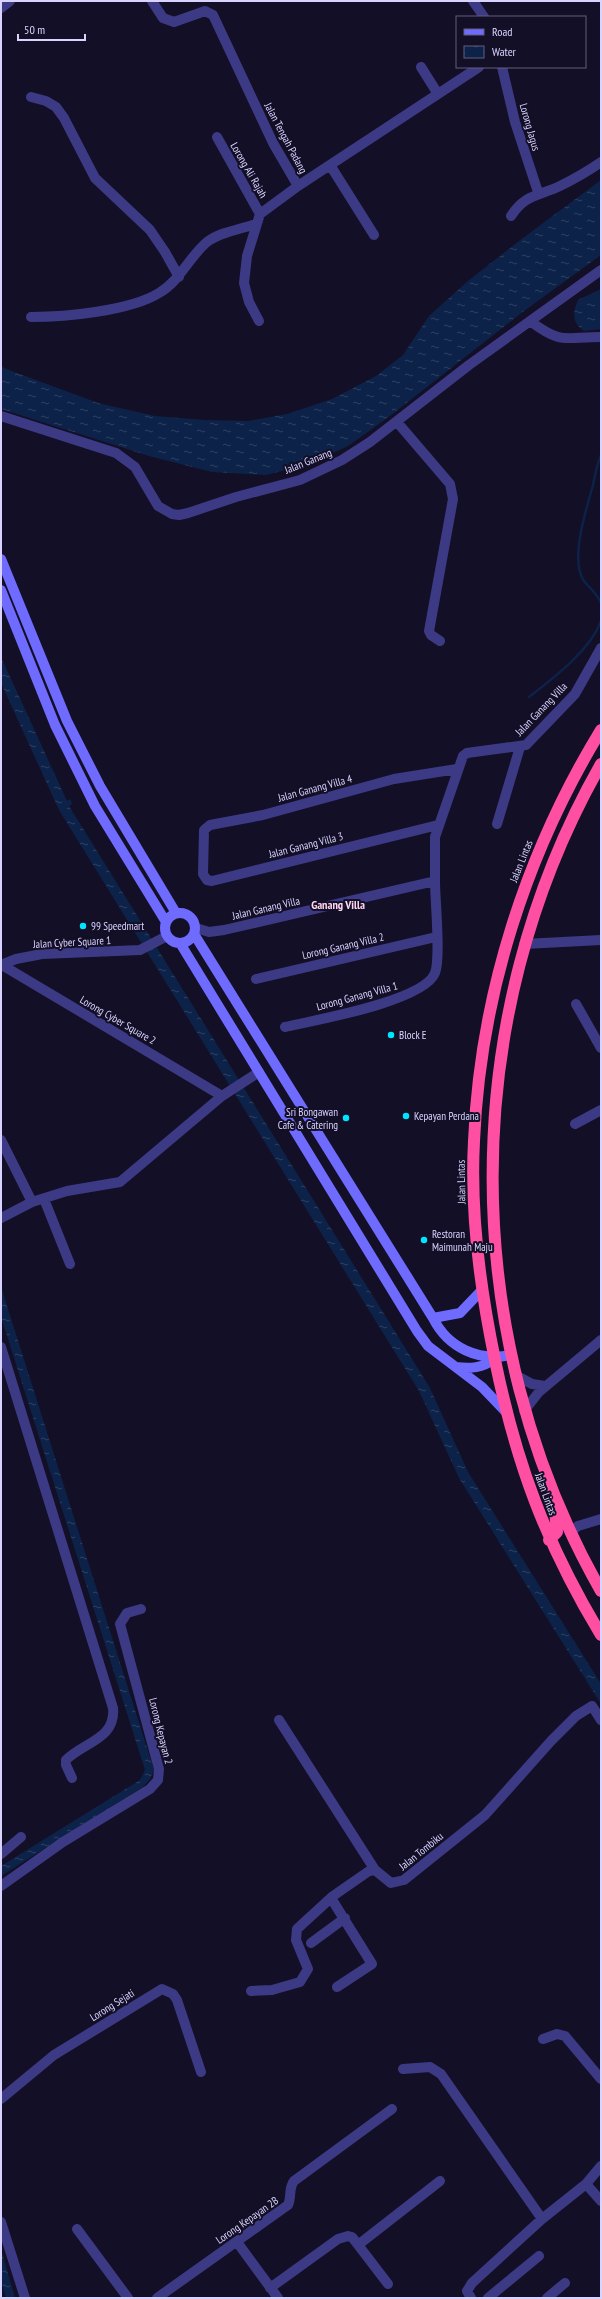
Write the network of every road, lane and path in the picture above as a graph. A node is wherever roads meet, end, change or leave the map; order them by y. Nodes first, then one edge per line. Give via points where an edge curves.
1 (10, 1) edge
2 (152, 1) edge
3 (473, 1) edge
4 (1, 8) edge
5 (483, 16) edge
6 (421, 67) dead end
7 (477, 68) edge
8 (502, 68) edge
9 (438, 94) junction
10 (30, 97) dead end
11 (216, 137) dead end
12 (601, 162) edge
13 (330, 165) junction
14 (298, 186) junction
15 (538, 192) junction
16 (260, 214) junction
17 (511, 216) dead end
18 (256, 224) junction
19 (374, 235) dead end
20 (601, 270) edge
21 (179, 277) junction
22 (31, 317) dead end
23 (259, 321) dead end
24 (530, 321) junction
25 (601, 337) edge
26 (1, 416) edge
27 (397, 422) junction
28 (1, 559) edge
29 (1, 590) edge
30 (440, 641) dead end
31 (601, 648) edge
32 (601, 730) edge
33 (520, 747) junction
34 (601, 764) edge
35 (457, 769) junction
36 (497, 824) dead end
37 (438, 825) junction
38 (203, 854) joint
39 (435, 881) junction
40 (520, 900) junction
41 (538, 902) junction
42 (176, 913) junction
43 (166, 922) junction
44 (195, 931) junction
45 (436, 937) junction
46 (163, 938) junction
47 (601, 940) edge
48 (180, 943) junction
49 (524, 944) junction
50 (1, 965) edge
51 (256, 979) dead end
52 (431, 979) joint
53 (576, 1004) dead end
54 (286, 1027) dead end
55 (601, 1048) edge
56 (259, 1072) junction
57 (226, 1093) junction
58 (601, 1110) edge
59 (575, 1124) dead end
60 (1, 1140) edge
61 (44, 1199) junction
62 (32, 1202) junction
63 (1, 1218) edge
64 (70, 1264) dead end
65 (482, 1290) junction
66 (433, 1318) junction
67 (601, 1340) edge
68 (1, 1347) edge
69 (511, 1356) junction
70 (495, 1359) junction
71 (456, 1367) junction
72 (515, 1376) junction
73 (545, 1386) junction
74 (505, 1411) junction
75 (524, 1411) junction
76 (548, 1479) junction
77 (601, 1519) edge
78 (570, 1532) junction
79 (549, 1540) junction
80 (601, 1592) edge
81 (141, 1609) dead end
82 (601, 1635) edge
83 (279, 1720) dead end
84 (601, 1720) edge
85 (72, 1778) dead end
86 (20, 1837) dead end
87 (1, 1854) edge
88 (375, 1870) junction
89 (1, 1886) edge
90 (331, 1898) junction
91 (345, 1918) junction
92 (312, 1943) dead end
93 (337, 1987) dead end
94 (251, 1991) dead end
95 (544, 2039) dead end
96 (403, 2069) dead end
97 (201, 2072) dead end
98 (601, 2079) edge
99 (1, 2099) edge
100 (392, 2109) dead end
101 (601, 2166) edge
102 (440, 2181) dead end
103 (586, 2184) junction
104 (601, 2201) edge
105 (542, 2219) junction
106 (1, 2222) edge
107 (77, 2229) dead end
108 (237, 2242) junction
109 (358, 2246) junction
110 (5, 2248) edge
111 (539, 2256) dead end
112 (565, 2283) dead end
113 (388, 2284) dead end
114 (270, 2288) junction
115 (25, 2298) edge
116 (128, 2298) edge
117 (157, 2298) edge
118 (278, 2298) edge
119 (471, 2298) edge
120 (488, 2298) edge
121 (547, 2298) edge

1 - 4 street
2 - 14 street, Jalan Tengah Padang via 163,18 174,22 205,11 213,15 273,143
3 - 5 street
6 - 9 street
7 - 9 street, Jalan Tengah Padang
8 - 15 street, Lorong Jagus via 515,122
9 - 13 street, Jalan Tengah Padang
10 - 21 street via 46,101 56,107 95,178 150,230
11 - 16 street, Lorong Ali Rajah
12 - 15 street via 561,185 545,192
13 - 14 street, Jalan Tengah Padang
13 - 19 street
14 - 16 street
15 - 17 street via 522,202
16 - 18 street
18 - 21 street via 209,241
18 - 23 street via 247,256 244,282 249,302
20 - 24 street, Jalan Ganang
21 - 22 street via 160,293 146,300 86,312
24 - 25 street via 550,335 563,339
24 - 27 street, Jalan Ganang
26 - 27 street, Jalan Ganang via 116,453 135,467 158,506 179,515 236,496 300,480 322,471 365,446
27 - 30 street via 450,484 453,499 429,631 430,636
28 - 42 street via 67,721 103,792
29 - 43 street via 62,739 96,806
31 - 33 street, Jalan Ganang Villa via 572,697 531,740
32 - 40 highway, Jalan Lintas via 574,776 545,836
33 - 35 street, Jalan Ganang Villa via 467,753
33 - 36 street
34 - 41 highway, Jalan Lintas via 561,843
35 - 37 street, Jalan Ganang Villa
35 - 38 street, Jalan Ganang Villa 4 via 394,779 263,815 210,825 204,830
37 - 38 street, Jalan Ganang Villa 3 via 212,881 207,880 203,874
37 - 39 street, Jalan Ganang Villa via 434,847
39 - 44 street, Jalan Ganang Villa via 224,930
39 - 45 street, Jalan Ganang Villa
40 - 41 highway via 530,897
40 - 65 highway, Jalan Lintas via 490,1013 476,1118 474,1206
41 - 49 highway, Jalan Lintas
42 - 43 street
42 - 44 street via 190,915
43 - 46 street
44 - 48 street via 189,940
44 - 66 street
45 - 51 street, Lorong Ganang Villa 2
45 - 52 street, Jalan Ganang Villa via 436,966
46 - 48 street
46 - 50 street, Jalan Cyber Square 1 via 140,950 42,954
47 - 49 street
48 - 56 street
49 - 69 highway, Jalan Lintas via 501,1063 494,1121 492,1174 499,1286
50 - 57 street, Lorong Cyber Square 2
52 - 54 street, Lorong Ganang Villa 1 via 393,1000
53 - 55 street
56 - 57 street
56 - 71 street via 417,1331 428,1346
57 - 61 street via 120,1182 87,1186
58 - 59 street
60 - 62 street
61 - 62 street
61 - 64 street
62 - 63 street
65 - 66 street via 460,1313
65 - 70 highway, Jalan Lintas
66 - 70 street via 453,1344 476,1355
67 - 73 street
68 - 85 street via 113,1708 114,1716 109,1729 66,1760
69 - 70 street
69 - 72 highway, Jalan Lintas
70 - 71 street via 484,1366
70 - 74 highway, Jalan Lintas
71 - 74 street via 482,1387
72 - 73 street via 532,1384
72 - 75 highway, Jalan Lintas
73 - 75 street
74 - 79 highway, Jalan Lintas
75 - 76 highway, Jalan Lintas
76 - 78 highway, Jalan Lintas
76 - 79 highway via 558,1522 557,1532
77 - 78 street via 578,1526
78 - 80 highway, Jalan Lintas
79 - 82 highway, Jalan Lintas
81 - 89 street, Lorong Kepayan 2 via 128,1613 120,1624 159,1769 158,1780 150,1789 69,1838
83 - 88 street
84 - 88 street, Jalan Tombiku via 592,1706 576,1716 485,1816 404,1880 391,1883
86 - 87 street
88 - 90 street via 364,1873
90 - 91 street
90 - 94 street via 297,1929 296,1940 308,1969 300,1982 272,1990
91 - 92 street
91 - 93 street via 372,1964
95 - 98 street via 557,2034 565,2036
96 - 105 street via 430,2067 441,2074
97 - 99 street, Lorong Sejati via 177,2000 162,1989 54,2055
100 - 108 street, Lorong Kepayan 2B via 294,2181 288,2205
101 - 103 street
102 - 109 street
103 - 104 street
103 - 105 street
105 - 119 street via 472,2283 467,2291
106 - 110 street
107 - 116 street
108 - 114 street
108 - 117 street, Lorong Kepayan 2B
109 - 113 street
109 - 114 street via 352,2238 344,2236
110 - 115 street
111 - 120 street
112 - 121 street
114 - 118 street

